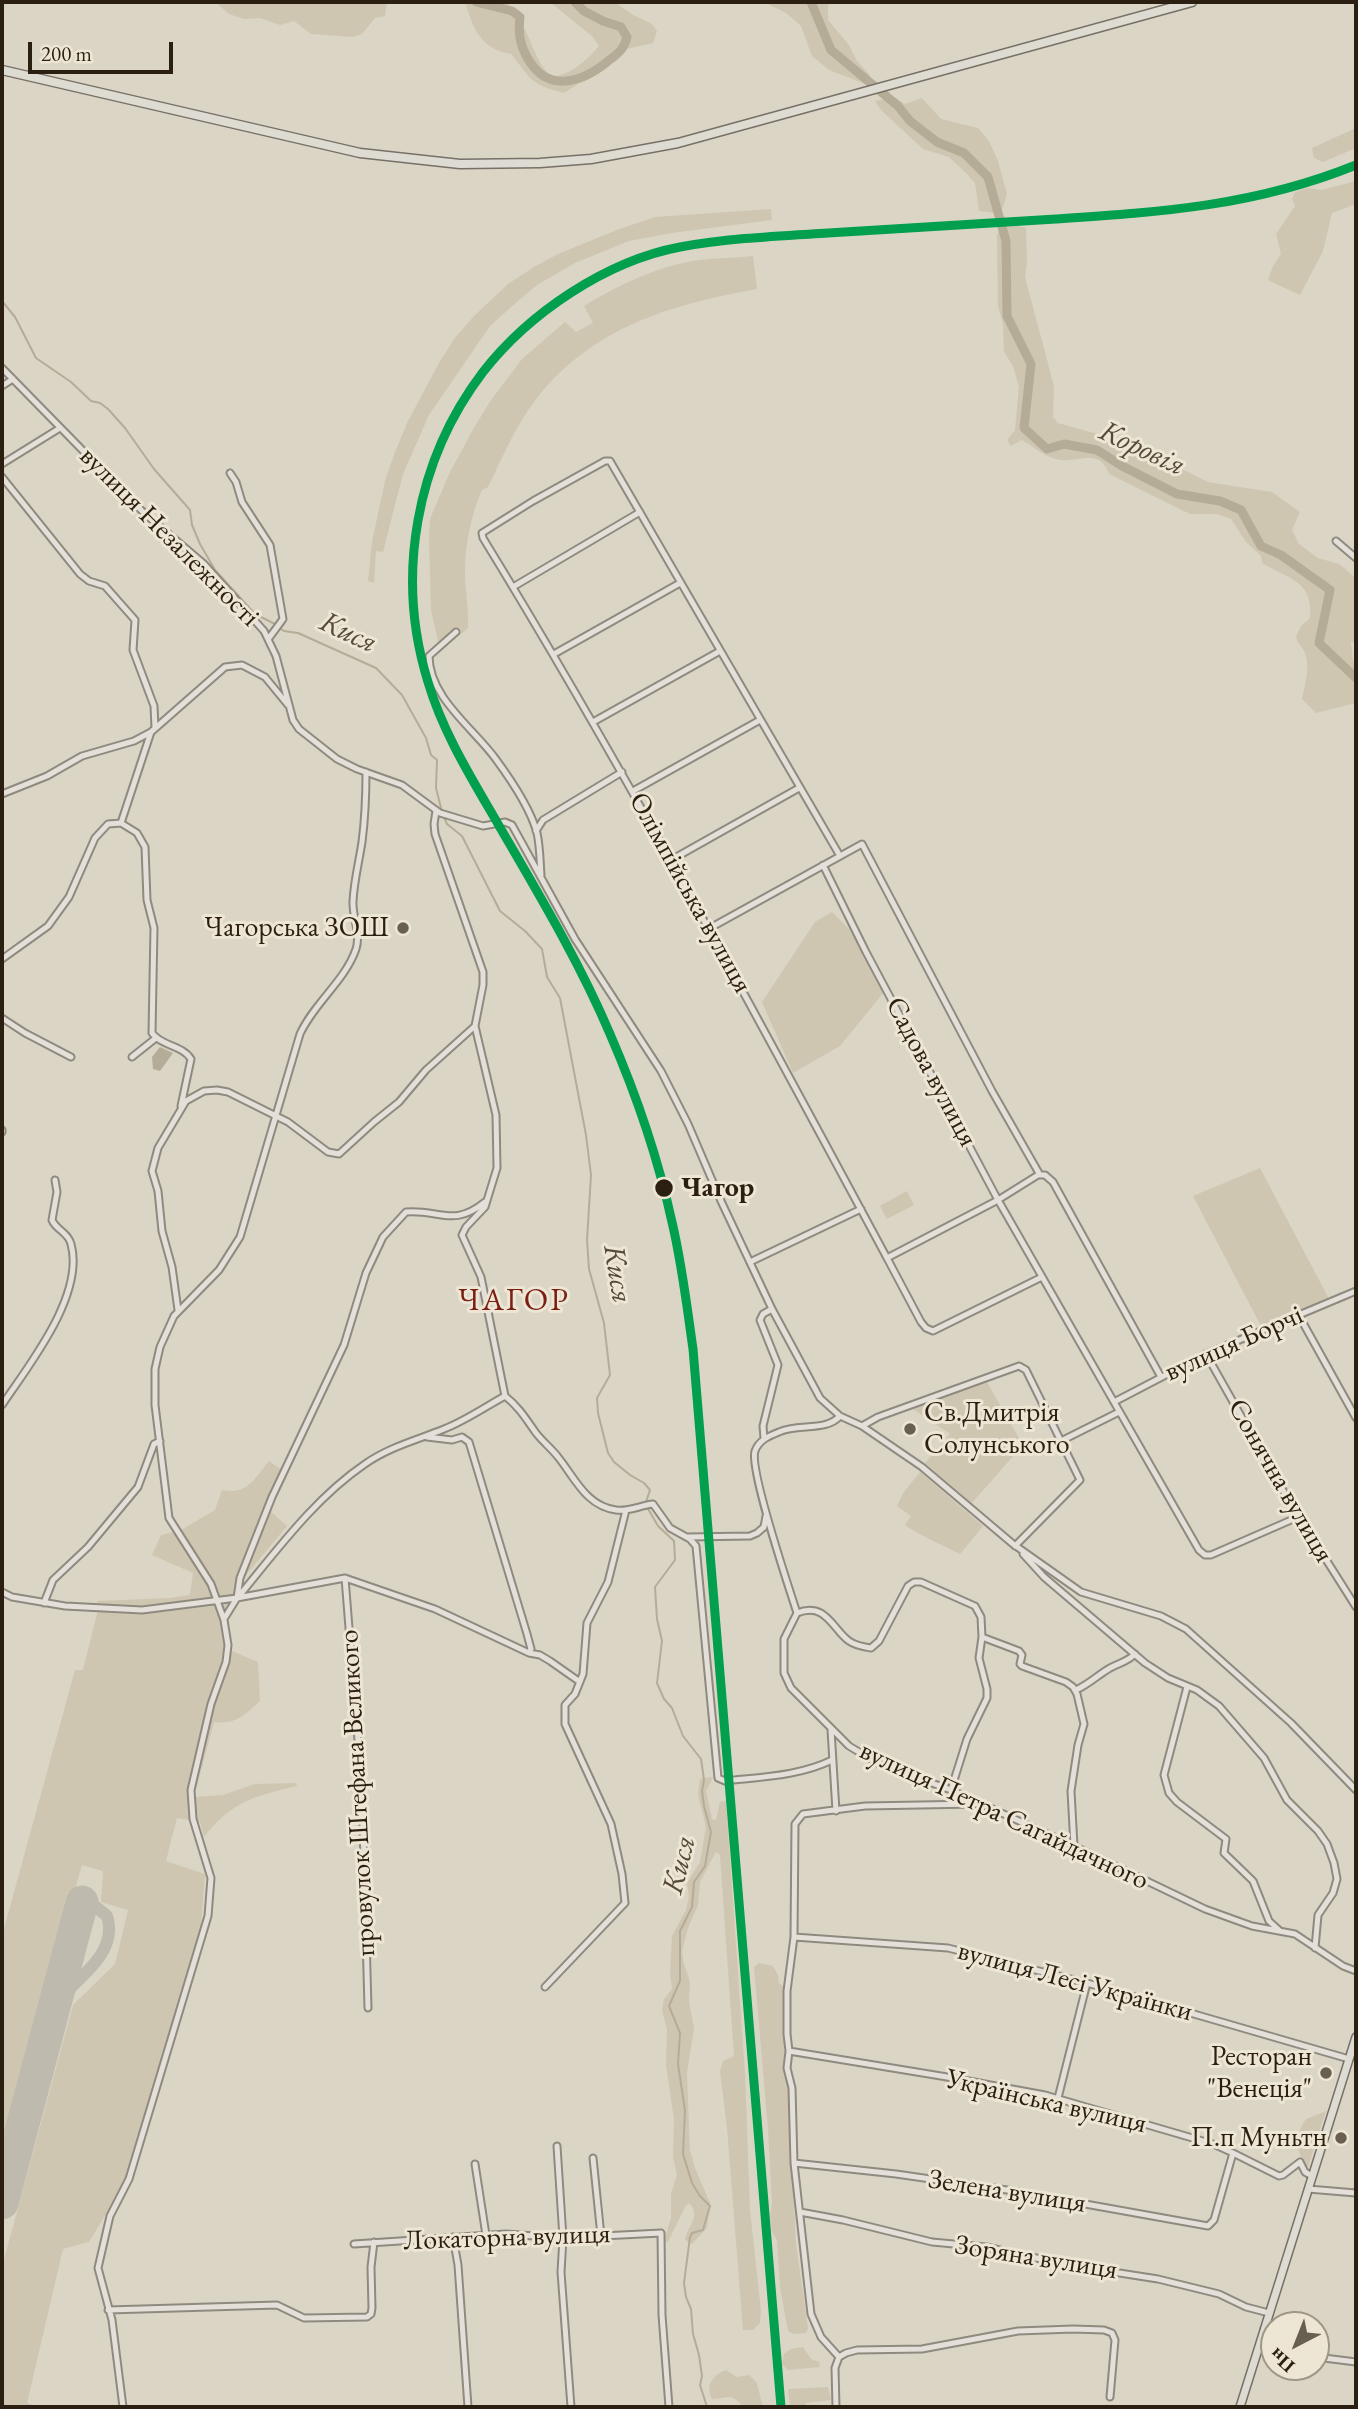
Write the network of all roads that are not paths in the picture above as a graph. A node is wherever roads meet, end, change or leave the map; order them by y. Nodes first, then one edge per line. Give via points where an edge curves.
1 (1192, 2) edge
2 (2, 70) edge
3 (2, 368) edge
4 (13, 379) junction
5 (2, 386) edge
6 (60, 428) junction
7 (2, 464) edge
8 (229, 473) dead end
9 (2, 477) edge
10 (640, 512) junction
11 (1336, 541) dead end
12 (1356, 558) edge
13 (680, 583) junction
14 (513, 587) junction
15 (456, 632) dead end
16 (269, 638) junction
17 (720, 652) junction
18 (554, 654) junction
19 (290, 710) junction
20 (760, 720) junction
21 (593, 722) junction
22 (153, 731) junction
23 (366, 772) junction
24 (622, 772) junction
25 (799, 788) junction
26 (632, 791) junction
27 (2, 794) edge
28 (438, 812) junction
29 (121, 823) junction
30 (536, 831) junction
31 (840, 856) junction
32 (671, 860) junction
33 (823, 865) junction
34 (542, 878) junction
35 (710, 928) junction
36 (2, 959) edge
37 (2, 1018) edge
38 (475, 1026) junction
39 (156, 1038) junction
40 (71, 1057) dead end
41 (132, 1057) dead end
42 (180, 1109) junction
43 (276, 1116) junction
44 (1040, 1175) junction
45 (55, 1180) dead end
46 (488, 1200) junction
47 (998, 1200) junction
48 (861, 1209) junction
49 (887, 1258) junction
50 (750, 1262) junction
51 (1042, 1277) junction
52 (1356, 1291) edge
53 (772, 1309) junction
54 (178, 1310) junction
55 (1298, 1314) junction
56 (1206, 1354) junction
57 (1161, 1377) junction
58 (505, 1396) junction
59 (1114, 1402) junction
60 (2, 1405) edge
61 (1119, 1412) junction
62 (840, 1416) junction
63 (1356, 1418) edge
64 (862, 1426) junction
65 (424, 1437) junction
66 (764, 1438) junction
67 (160, 1441) junction
68 (1061, 1441) junction
69 (626, 1510) junction
70 (766, 1513) junction
71 (1298, 1517) junction
72 (687, 1537) junction
73 (1017, 1547) junction
74 (345, 1578) junction
75 (2, 1592) edge
76 (237, 1598) junction
77 (217, 1600) junction
78 (44, 1603) junction
79 (1356, 1607) edge
80 (797, 1613) junction
81 (224, 1620) junction
82 (982, 1637) junction
83 (529, 1653) junction
84 (1135, 1654) junction
85 (580, 1682) junction
86 (1187, 1687) junction
87 (1076, 1690) junction
88 (831, 1730) junction
89 (832, 1760) junction
90 (951, 1790) junction
91 (1356, 1790) edge
92 (978, 1805) junction
93 (836, 1811) junction
94 (1074, 1846) junction
95 (1279, 1930) junction
96 (794, 1937) junction
97 (1315, 1948) junction
98 (1356, 1971) edge
99 (1087, 1983) junction
100 (545, 1987) dead end
101 (368, 2008) dead end
102 (1356, 2038) edge
103 (789, 2052) junction
104 (1349, 2059) junction
105 (1058, 2098) junction
106 (557, 2146) dead end
107 (1233, 2153) junction
108 (593, 2158) dead end
109 (794, 2163) junction
110 (475, 2164) dead end
111 (1312, 2176) junction
112 (1308, 2189) junction
113 (1356, 2193) edge
114 (800, 2212) junction
115 (486, 2235) junction
116 (601, 2236) junction
117 (453, 2237) junction
118 (563, 2238) junction
119 (374, 2242) junction
120 (354, 2244) dead end
121 (108, 2310) junction
122 (1261, 2311) edge
123 (1270, 2311) edge
124 (1260, 2342) edge
125 (839, 2357) junction
126 (1330, 2359) edge
127 (1356, 2362) edge
128 (1110, 2397) dead end
129 (123, 2407) edge
130 (467, 2407) edge
131 (571, 2407) edge
132 (669, 2407) edge
133 (836, 2407) edge
134 (1240, 2407) edge

1 - 2 highway via 678,143 552,162 460,164 360,153
3 - 4 street, вулиця Незалежності
4 - 5 street
4 - 6 street, вулиця Незалежності
6 - 7 street
6 - 16 street, вулиця Незалежності via 154,523 204,564
8 - 16 street via 270,545 283,614
9 - 22 street via 80,574 104,586 135,620 133,650 155,706
10 - 13 street
10 - 14 street
10 - 14 street, Олімпійська вулиця via 610,460 533,501 481,535
11 - 12 street
13 - 17 street
13 - 18 street
14 - 18 street, Олімпійська вулиця
15 - 30 street via 429,658 436,682 446,702 497,760
16 - 19 street, вулиця Незалежності
17 - 20 street
17 - 21 street
18 - 21 street, Олімпійська вулиця
19 - 22 street via 265,677 242,665 225,667
19 - 23 street, вулиця Незалежності via 303,732 337,759
20 - 25 street
20 - 26 street
21 - 24 street, Олімпійська вулиця
22 - 27 street via 139,740 82,756
22 - 29 street
23 - 28 street, вулиця Незалежності via 407,788
23 - 43 street via 353,905 357,948 303,1029
24 - 26 street, Олімпійська вулиця
24 - 30 street via 543,820
25 - 31 street
25 - 32 street
26 - 32 street, Олімпійська вулиця
28 - 34 street, вулиця Незалежності via 486,826 512,825
28 - 38 street via 435,834 483,969
29 - 36 street via 108,824 95,838 69,897 48,926
29 - 39 street via 137,833 145,847 147,900 154,928 152,1033
30 - 34 street
31 - 33 street
31 - 44 street via 862,844
32 - 35 street, Олімпійська вулиця
33 - 35 street
33 - 47 street, Садова вулиця
34 - 50 street via 575,939 661,1071
35 - 48 street, Олімпійська вулиця
37 - 40 street
38 - 43 street via 342,1153 328,1152
38 - 46 street via 498,1129 497,1168
39 - 41 street
39 - 42 street via 190,1058
42 - 43 street via 194,1095 217,1090
42 - 54 street via 158,1148 152,1171
43 - 54 street via 238,1242 219,1270
44 - 47 street
44 - 57 street via 1053,1182
45 - 60 street via 51,1220 69,1238 72,1249 69,1292 56,1321
46 - 58 street via 462,1235 481,1277
46 - 76 street via 459,1216 406,1212 383,1237 366,1273 344,1345 272,1497 240,1578
47 - 49 street
47 - 51 street, Садова вулиця
48 - 49 street, Олімпійська вулиця
48 - 50 street
49 - 51 street, Олімпійська вулиця via 921,1322 933,1332
50 - 53 street
51 - 59 street, Садова вулиця
52 - 55 street, вулиця Борчі
53 - 62 street via 820,1398
53 - 66 street via 760,1320 778,1365
54 - 67 street via 157,1358 155,1405
55 - 56 street, вулиця Борчі
55 - 63 street
56 - 57 street, вулиця Борчі
56 - 71 street, Сонячна вулиця
57 - 59 street, вулиця Борчі
58 - 65 street
58 - 69 street via 519,1406 587,1496 605,1507
59 - 61 street, Садова вулиця
61 - 68 street
61 - 71 street, Садова вулиця via 1205,1555
62 - 64 street
62 - 66 street via 830,1424 785,1429
64 - 68 street via 1019,1366 1026,1370
64 - 73 street via 922,1467
65 - 76 street via 367,1462 334,1487
65 - 83 street via 463,1437 468,1441
66 - 70 street via 753,1459
67 - 77 street via 169,1518
67 - 78 street via 138,1487 83,1553 53,1580
68 - 73 street via 1080,1480
69 - 72 street via 656,1506 673,1531
69 - 85 street via 608,1582 587,1625
70 - 72 street via 764,1527 753,1535
70 - 80 street
71 - 79 street, Сонячна вулиця
72 - 89 street via 697,1551 718,1777 786,1773
73 - 84 street via 1044,1577
73 - 91 street via 1081,1592 1161,1616 1186,1629 1291,1723
74 - 76 street
74 - 83 street via 435,1609
74 - 101 street, провулок Штефана Великого via 362,1790
75 - 78 street
76 - 77 street
76 - 81 street
77 - 78 street via 142,1610
77 - 81 street
80 - 82 street via 825,1616 848,1641 871,1648 908,1586 918,1582 975,1606
80 - 88 street, вулиця Петра Сагайдачного via 785,1639 784,1673 791,1688
81 - 121 street via 227,1659 211,1704 190,1795 211,1878 209,1910 132,2169 110,2216 99,2260
82 - 87 street via 1018,1650 1022,1666
82 - 90 street via 979,1658 987,1698 967,1739
83 - 85 street via 540,1655
84 - 86 street
84 - 87 street
85 - 100 street via 565,1705 565,1722 611,1824 625,1903
86 - 95 street via 1164,1775 1169,1793 1226,1839 1224,1853 1253,1881 1269,1921
86 - 97 street via 1220,1706 1264,1758 1287,1800 1327,1844 1337,1880 1318,1915
87 - 94 street via 1084,1724 1071,1791
88 - 89 street
88 - 90 street, вулиця Петра Сагайдачного via 879,1764
89 - 93 street
90 - 92 street, вулиця Петра Сагайдачного
92 - 93 street via 865,1806
92 - 94 street, вулиця Петра Сагайдачного
93 - 96 street via 803,1814 795,1824
94 - 95 street, вулиця Петра Сагайдачного via 1205,1909 1252,1926
95 - 97 street, вулиця Петра Сагайдачного via 1295,1934
96 - 99 street, вулиця Лесі Українки via 936,1946
96 - 103 street via 787,1991
97 - 98 street, вулиця Петра Сагайдачного
99 - 104 street, вулиця Лесі Українки
99 - 105 street
102 - 104 main road
103 - 105 street, Українська вулиця
103 - 109 street
104 - 111 main road
105 - 107 street, Українська вулиця
106 - 118 street
107 - 109 street, Зелена вулиця via 1215,2219 1206,2226 1007,2190
107 - 111 street, Українська вулиця via 1279,2176 1300,2162
108 - 116 street
109 - 114 street
110 - 115 street
111 - 112 main road
112 - 113 street
112 - 123 main road
114 - 122 street, Зоряна вулиця via 932,2242 986,2246 1158,2279 1219,2294
114 - 125 street via 812,2317 821,2337
115 - 117 street, Локаторна вулиця
115 - 118 street, Локаторна вулиця
116 - 118 street, Локаторна вулиця
116 - 132 street, Локаторна вулиця via 661,2233
117 - 119 street, Локаторна вулиця
117 - 130 street
118 - 131 street via 561,2272
119 - 120 street, Локаторна вулиця
119 - 121 street via 372,2310 367,2317 304,2318 277,2305
121 - 129 street
124 - 134 main road
125 - 128 street via 857,2350 922,2350 1018,2331 1106,2330 1115,2340
125 - 133 street
126 - 127 street

